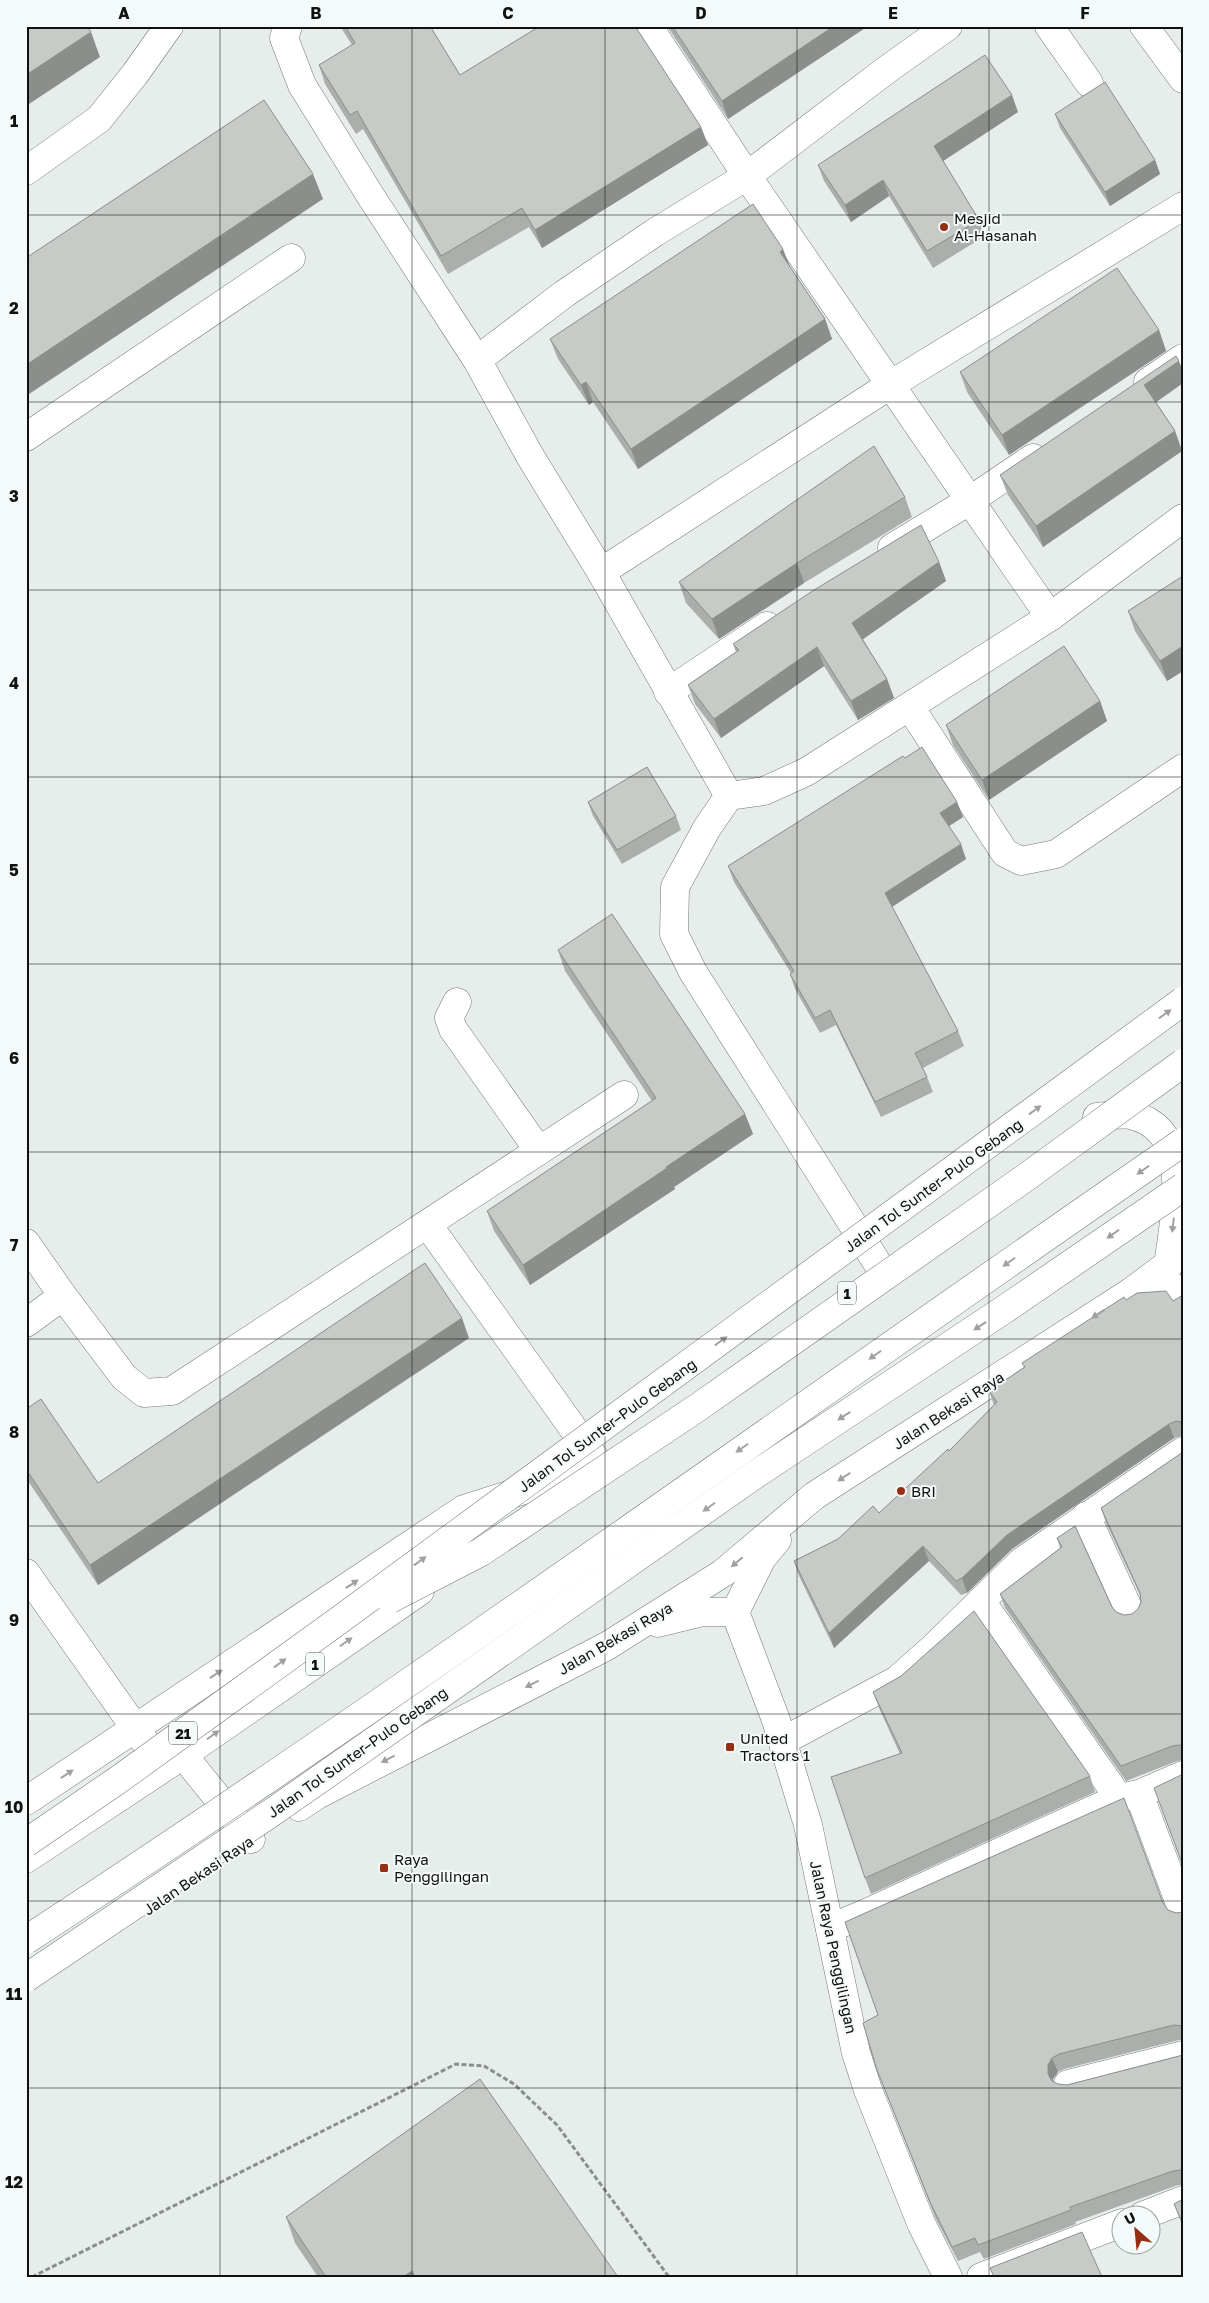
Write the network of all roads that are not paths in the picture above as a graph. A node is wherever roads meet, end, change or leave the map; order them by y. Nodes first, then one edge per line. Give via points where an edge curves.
1 (169, 26) edge
2 (288, 26) edge
3 (648, 26) edge
4 (948, 26) edge
5 (1049, 26) edge
6 (1144, 26) edge
7 (1183, 79) edge
8 (1089, 82) dead end
9 (26, 171) edge
10 (747, 176) junction
11 (1183, 206) edge
12 (291, 258) dead end
13 (1183, 358) edge
14 (477, 360) junction
15 (890, 385) junction
16 (1125, 397) edge
17 (26, 437) edge
18 (1051, 446) edge
19 (969, 501) junction
20 (1183, 518) edge
21 (871, 561) edge
22 (601, 572) junction
23 (789, 612) edge
24 (1050, 617) junction
25 (668, 692) junction
26 (910, 707) junction
27 (1183, 768) edge
28 (729, 796) junction
29 (1183, 1001) edge
30 (457, 1002) dead end
31 (1183, 1049) edge
32 (1183, 1064) edge
33 (624, 1095) dead end
34 (1091, 1117) junction
35 (1183, 1142) edge
36 (539, 1151) junction
37 (1183, 1187) edge
38 (428, 1225) junction
39 (26, 1243) edge
40 (1175, 1260) edge
41 (881, 1269) junction
42 (1183, 1289) edge
43 (1131, 1292) junction
44 (63, 1296) junction
45 (26, 1323) edge
46 (1183, 1451) edge
47 (600, 1466) junction
48 (814, 1496) junction
49 (1086, 1516) junction
50 (26, 1573) edge
51 (981, 1601) junction
52 (734, 1612) junction
53 (1131, 1614) edge
54 (338, 1621) junction
55 (606, 1646) junction
56 (135, 1728) junction
57 (783, 1741) junction
58 (174, 1761) junction
59 (1183, 1775) edge
60 (1129, 1796) junction
61 (26, 1801) edge
62 (251, 1839) junction
63 (26, 1843) edge
64 (26, 1859) edge
65 (1183, 1912) edge
66 (830, 1928) junction
67 (26, 1940) edge
68 (26, 1978) edge
69 (26, 1991) edge
70 (1183, 2055) edge
71 (1068, 2084) edge
72 (1183, 2200) edge
73 (1162, 2208) edge
74 (1112, 2227) edge
75 (948, 2277) edge
76 (981, 2277) edge

1 - 9 main road via 99,119
2 - 14 main road via 284,38 302,85
3 - 10 main road
4 - 10 main road
5 - 8 main road
6 - 7 main road
10 - 14 main road via 605,266
10 - 15 main road
11 - 15 main road
12 - 17 main road
13 - 16 main road
14 - 22 main road via 530,456
15 - 19 main road
15 - 22 main road
18 - 19 main road
19 - 21 main road
19 - 24 main road
20 - 24 main road
22 - 25 main road
23 - 25 main road
24 - 26 main road
25 - 28 main road
26 - 27 main road via 1005,853 1021,862 1056,854
26 - 28 main road via 781,785
28 - 41 main road via 674,887 674,934 693,972
54 -> 29 main road, Jalan Tol Sunter–Pulo Gebang, bridge
30 - 36 main road via 449,1018 452,1029
31 - 34 main road, 1
32 - 54 main road, bridge via 729,1385 520,1527 444,1572
33 - 36 main road
34 -> 40 main road via 1129,1114 1143,1119 1155,1126 1171,1150 1178,1182
34 - 41 main road, 1
35 -> 67 main road, bridge via 356,1719
36 - 38 main road
37 -> 68 main road, Jalan Tol Sunter–Pulo Gebang, bridge via 1006,1309 756,1474 266,1816
38 - 44 main road via 172,1392 144,1393 124,1377
38 - 47 main road
39 - 44 main road
40 - 43 main road, Jalan Bekasi Raya
41 - 47 main road, 1
42 - 43 main road
43 -> 48 main road, Jalan Bekasi Raya
44 - 45 main road
46 - 49 main road
56 -> 47 main road via 464,1509
58 -> 47 main road, 1
48 - 52 main road via 762,1558
48 -> 55 main road, Jalan Bekasi Raya via 723,1573
49 - 51 main road via 1020,1562
49 - 53 main road
50 - 56 main road
51 - 57 main road via 896,1680
51 - 60 main road
52 - 55 main road via 702,1612 660,1623
52 - 57 main road, Jalan Raya Penggilingan
63 -> 54 main road, Jalan Tol Sunter–Pulo Gebang / 21, bridge
55 -> 62 main road, Jalan Bekasi Raya via 317,1795
56 - 58 main road
61 -> 56 main road
57 - 66 main road, Jalan Raya Penggilingan via 808,1825
58 - 62 main road
58 - 64 main road, 1
59 - 60 main road
60 - 65 main road
60 - 66 main road
62 - 69 main road, Jalan Bekasi Raya
66 - 75 main road, Jalan Raya Penggilingan via 848,2018 868,2090 921,2223
70 - 71 main road
72 - 73 main road
74 - 76 main road

